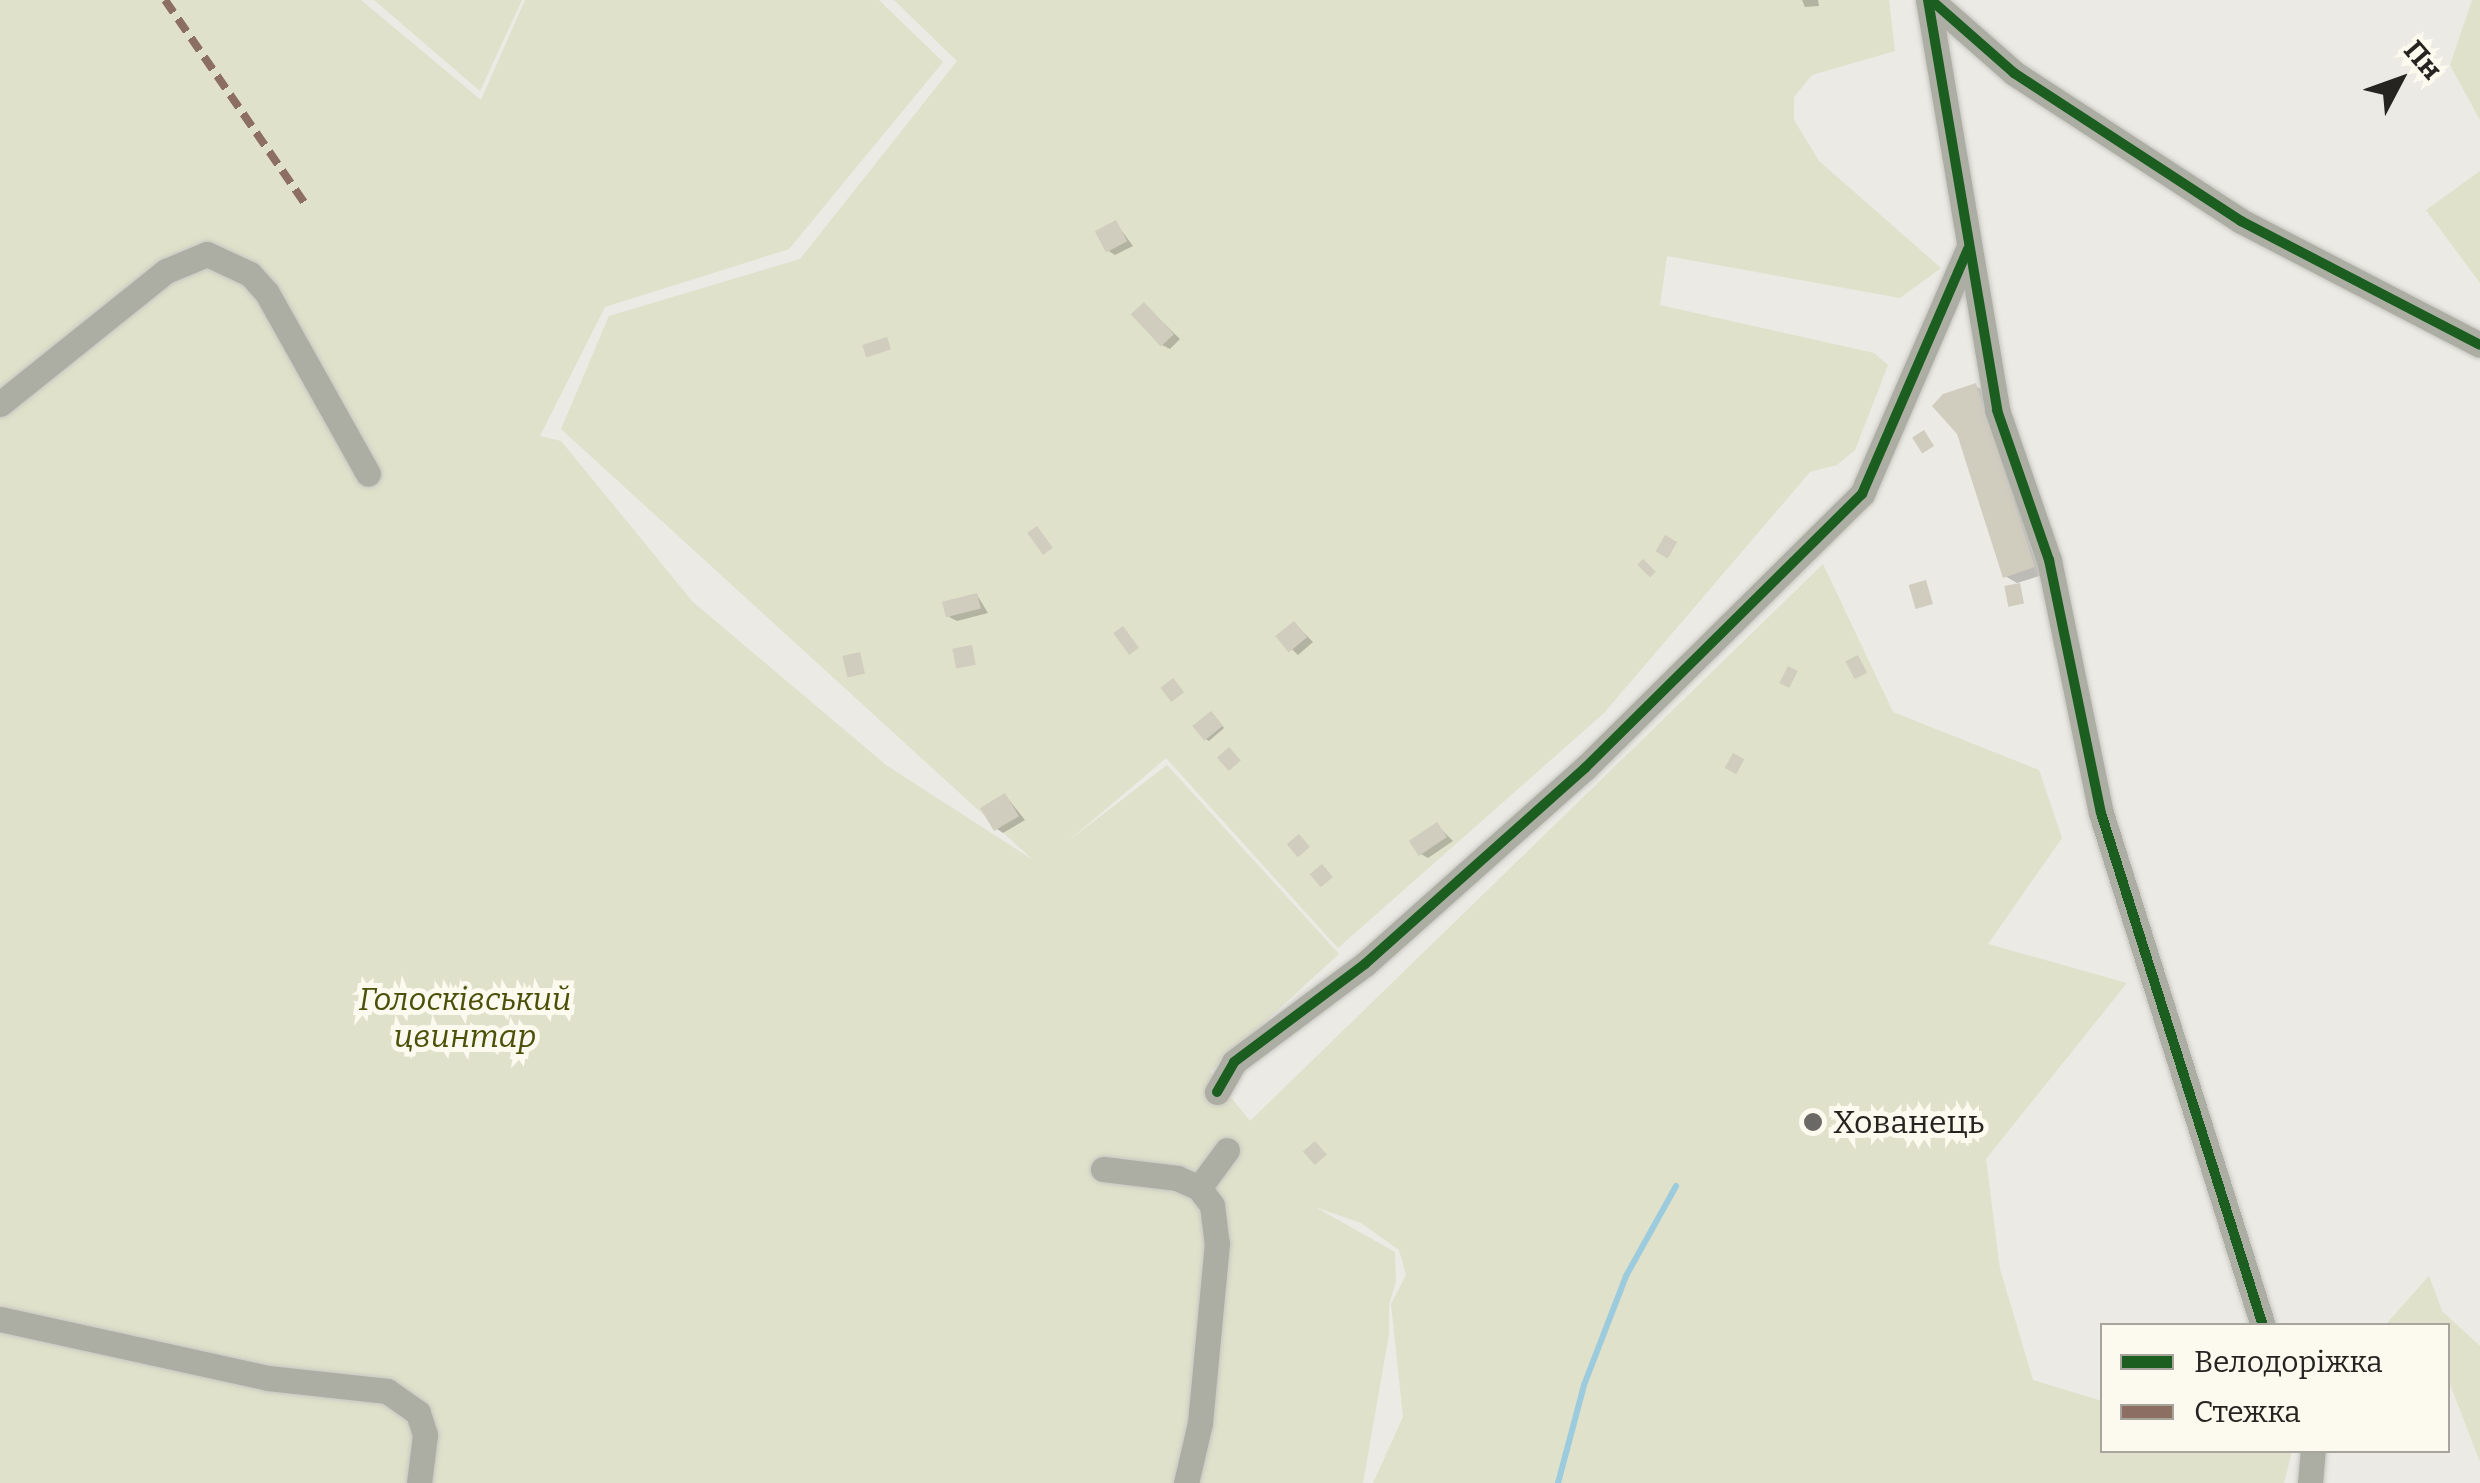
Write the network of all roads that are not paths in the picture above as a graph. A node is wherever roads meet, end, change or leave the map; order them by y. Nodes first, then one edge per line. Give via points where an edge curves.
1 (1930, 0) edge
2 (1968, 249) junction
3 (2480, 345) edge
4 (0, 404) edge
5 (368, 474) dead end
6 (1217, 1092) dead end
7 (1227, 1150) dead end
8 (1103, 1169) dead end
9 (1199, 1188) junction
10 (0, 1318) edge
11 (2261, 1323) edge
12 (2313, 1453) edge
13 (419, 1483) edge
14 (1186, 1483) edge
15 (2310, 1483) edge

1 - 2 street
1 - 3 street via 2014,73 2242,221
2 - 6 street via 1862,494 1585,768 1365,964 1234,1062
2 - 11 street via 1997,410 2050,560 2101,813
4 - 5 street via 166,271 207,254 239,266 267,293
7 - 9 street
8 - 9 street via 1147,1170
9 - 14 street via 1212,1205 1217,1243 1200,1424
10 - 13 street via 268,1378 387,1391 406,1400 425,1435
12 - 15 street

